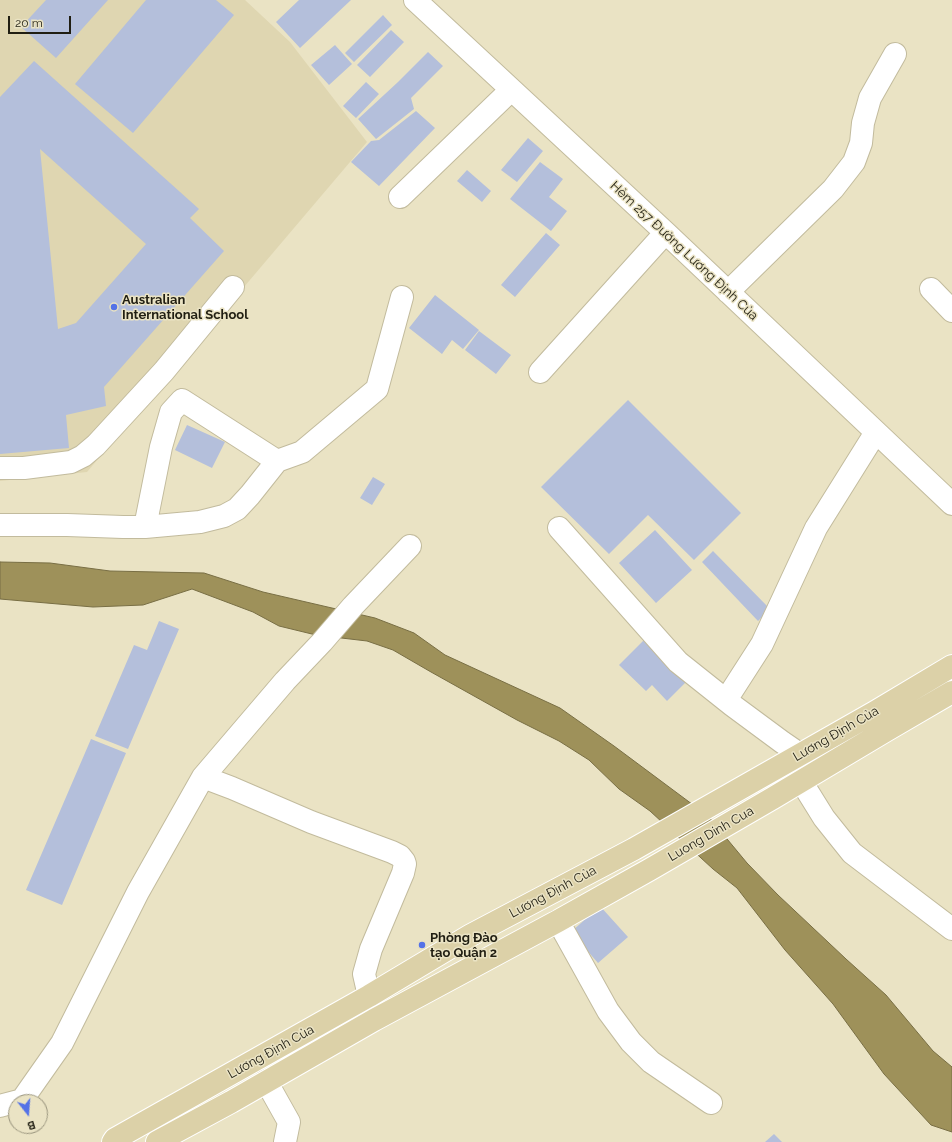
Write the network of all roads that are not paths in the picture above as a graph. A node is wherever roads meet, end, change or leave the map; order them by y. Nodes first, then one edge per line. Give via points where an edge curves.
1 (415, 0) edge
2 (895, 54) dead end
3 (511, 90) junction
4 (400, 197) dead end
5 (662, 237) junction
6 (233, 287) dead end
7 (931, 289) dead end
8 (728, 292) junction
9 (402, 297) dead end
10 (952, 311) edge
11 (540, 372) dead end
12 (876, 432) junction
13 (276, 461) junction
14 (0, 468) edge
15 (952, 504) edge
16 (0, 525) edge
17 (145, 527) junction
18 (559, 528) dead end
19 (410, 546) dead end
20 (952, 666) edge
21 (952, 692) edge
22 (726, 700) junction
23 (801, 755) junction
24 (203, 778) junction
25 (801, 781) junction
26 (773, 798) joint
27 (649, 870) joint
28 (558, 922) junction
29 (952, 929) edge
30 (369, 996) junction
31 (266, 1081) junction
32 (711, 1103) dead end
33 (0, 1106) edge
34 (113, 1142) edge
35 (157, 1142) edge
36 (285, 1142) edge

1 - 3 street, Hẻm 257 Đường Lương Định Của
2 - 8 street via 870,98 861,143 854,162 833,189
3 - 4 street
3 - 5 street, Hẻm 257 Đường Lương Định Của
5 - 8 street, Hẻm 257 Đường Lương Định Của
5 - 11 street
6 - 14 street via 164,371 83,456 71,462 24,468
7 - 10 street
8 - 12 street, Hẻm 257 Đường Lương Định Của
9 - 13 street via 377,389 302,452
12 - 15 street, Hẻm 257 Đường Lương Định Của
12 - 22 street via 816,528 762,644
13 - 17 street via 237,509 224,516 200,522
13 - 17 street via 182,400 171,412 161,447
16 - 17 street
18 - 22 street via 678,662
19 - 24 street via 285,681
20 - 23 main road, Lương Định Của
21 - 25 main road, Lương Định Của
22 - 23 street
23 - 30 main road, Lương Định Của via 634,849 471,935
24 - 30 street via 392,852 404,861 403,873 371,949 364,974
24 - 33 street via 138,892 62,1042 22,1100
25 - 26 main road, Lương Định Của
25 - 29 street via 824,818 852,853
26 - 27 main road, Luong Dinh Cua
27 - 28 main road, Lương Định Của
28 - 31 main road, Lương Định Của
28 - 32 street via 608,1010 631,1042 651,1062
30 - 34 main road, Lương Định Của
31 - 35 main road, Lương Định Của
31 - 36 street via 289,1122

